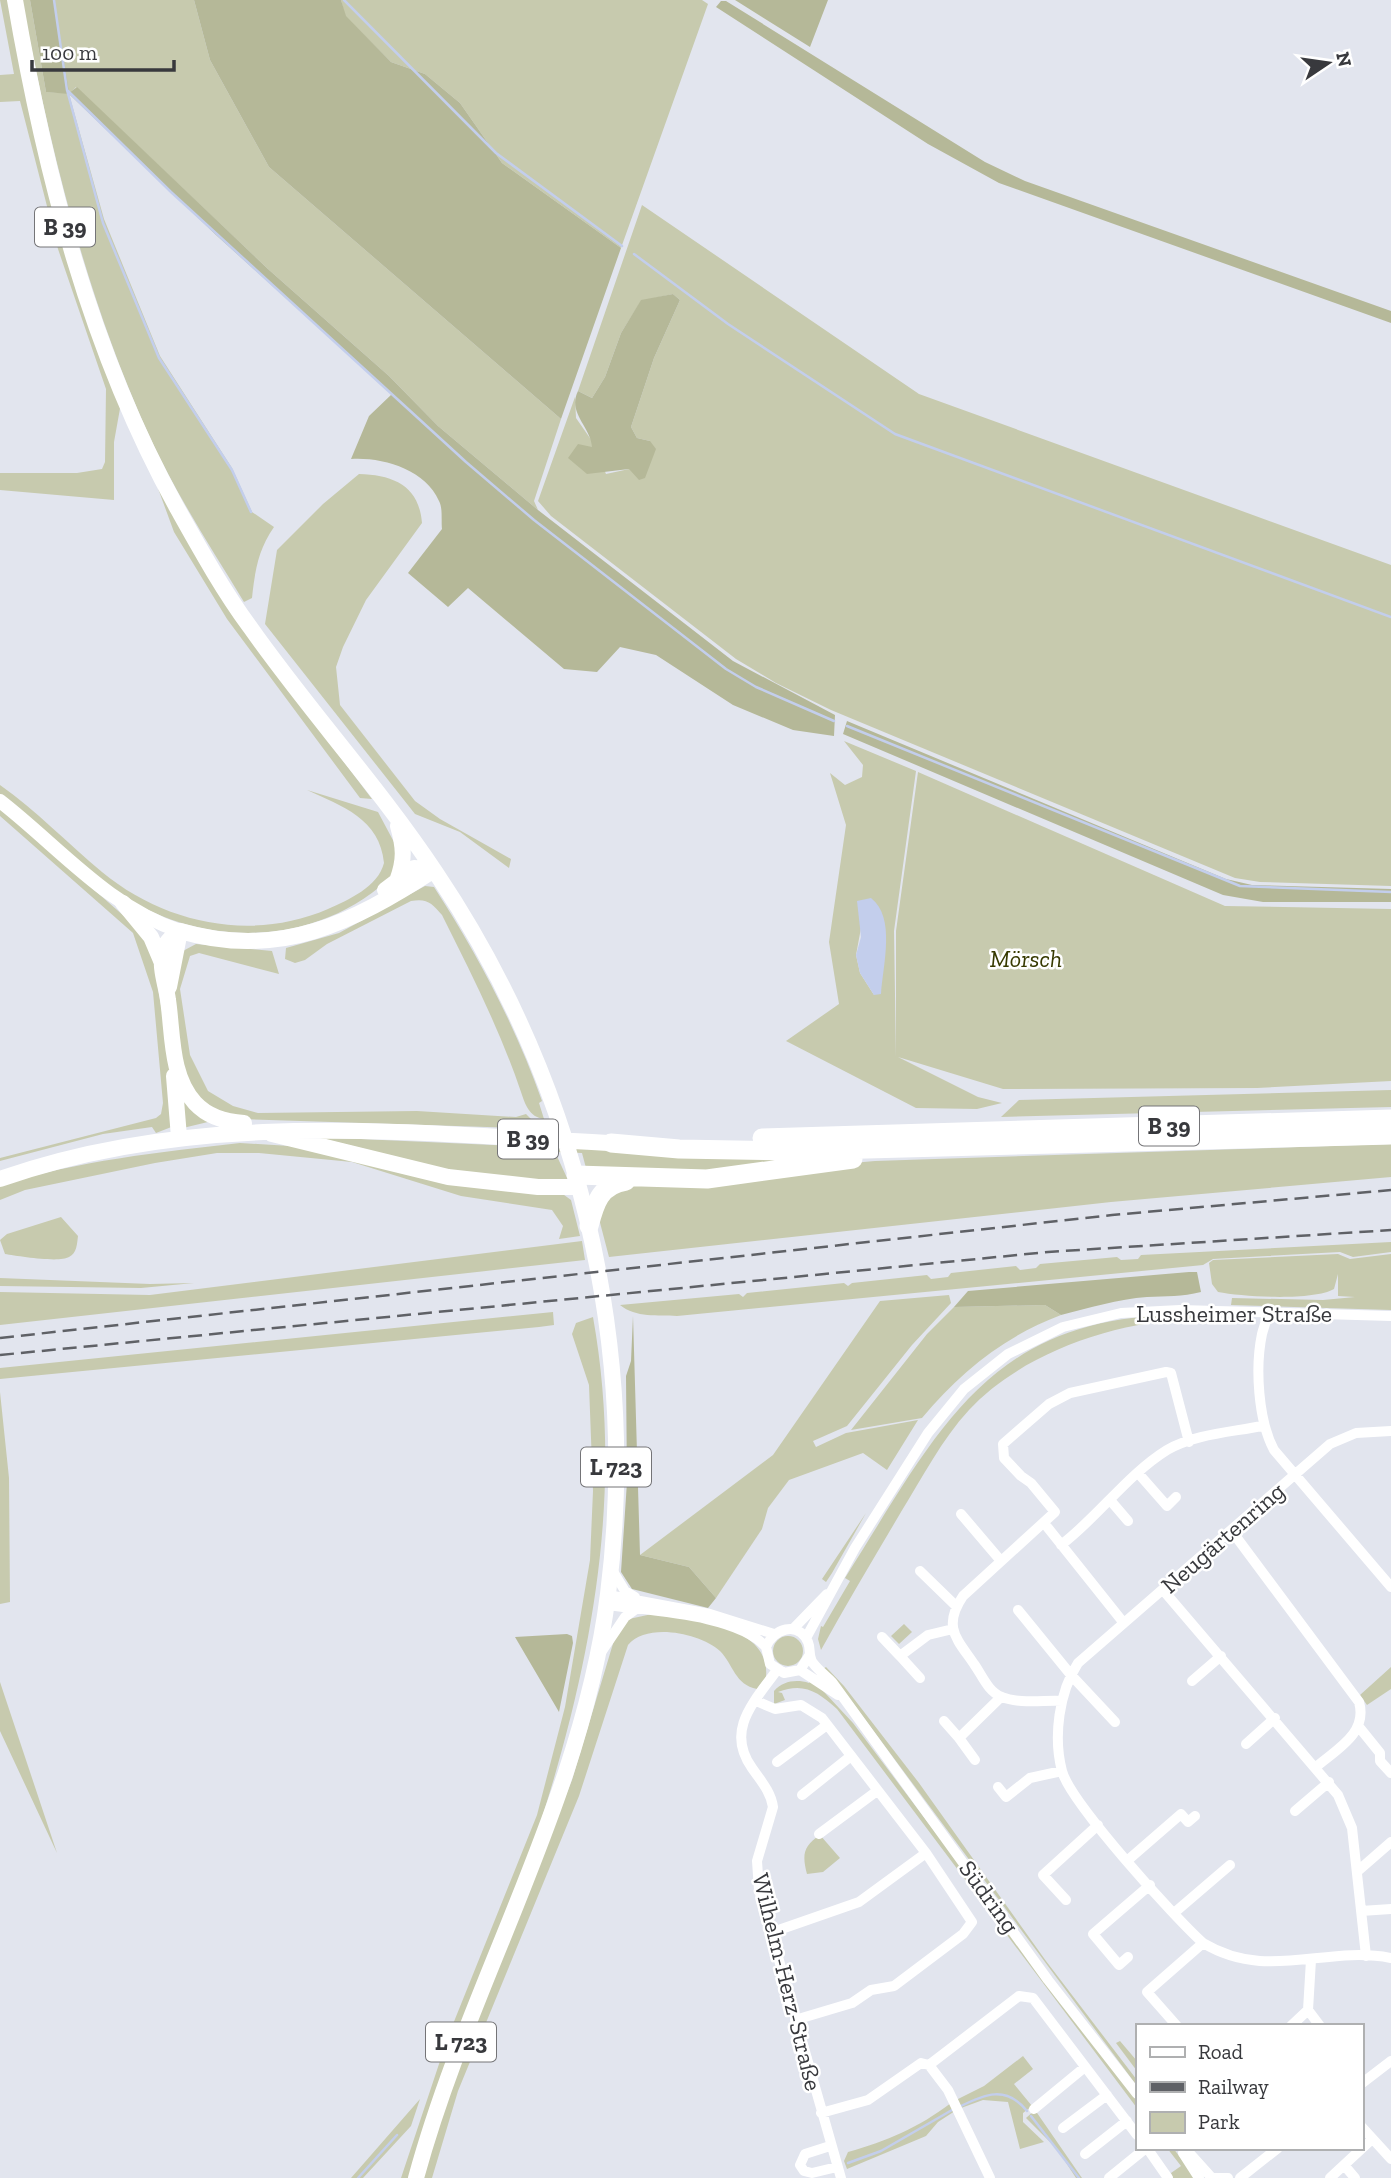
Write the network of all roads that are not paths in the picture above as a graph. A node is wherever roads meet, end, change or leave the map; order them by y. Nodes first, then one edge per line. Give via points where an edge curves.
1 (15, 0) edge
2 (0, 801) edge
3 (396, 818) junction
4 (434, 870) junction
5 (397, 881) junction
6 (123, 904) junction
7 (354, 916) junction
8 (180, 931) junction
9 (162, 962) junction
10 (168, 997) junction
11 (175, 1059) junction
12 (1391, 1119) edge
13 (285, 1129) junction
14 (261, 1130) junction
15 (1391, 1135) edge
16 (179, 1137) junction
17 (611, 1143) junction
18 (942, 1149) junction
19 (576, 1177) junction
20 (637, 1178) junction
21 (0, 1179) edge
22 (589, 1226) junction
23 (1261, 1312) junction
24 (1391, 1316) edge
25 (1262, 1426) junction
26 (1391, 1431) edge
27 (1189, 1442) junction
28 (1138, 1473) junction
29 (1296, 1475) junction
30 (1177, 1497) dead end
31 (1110, 1500) junction
32 (961, 1514) dead end
33 (1128, 1521) dead end
34 (1044, 1522) junction
35 (1231, 1530) junction
36 (1061, 1545) junction
37 (1001, 1561) junction
38 (611, 1568) junction
39 (920, 1571) dead end
40 (1391, 1587) edge
41 (1163, 1590) junction
42 (829, 1592) junction
43 (608, 1600) junction
44 (637, 1604) junction
45 (956, 1606) junction
46 (1018, 1610) dead end
47 (1123, 1622) junction
48 (793, 1629) junction
49 (953, 1629) junction
50 (774, 1634) junction
51 (882, 1637) dead end
52 (806, 1638) junction
53 (766, 1647) junction
54 (809, 1656) junction
55 (900, 1656) junction
56 (1221, 1656) junction
57 (597, 1660) junction
58 (777, 1670) junction
59 (800, 1670) junction
60 (1071, 1675) junction
61 (920, 1678) dead end
62 (1192, 1681) dead end
63 (1001, 1697) junction
64 (843, 1699) junction
65 (755, 1701) junction
66 (1062, 1701) junction
67 (1275, 1718) junction
68 (944, 1721) dead end
69 (1115, 1722) dead end
70 (827, 1725) junction
71 (1359, 1727) junction
72 (959, 1738) junction
73 (1246, 1744) dead end
74 (1391, 1744) edge
75 (1380, 1753) junction
76 (851, 1756) junction
77 (975, 1760) dead end
78 (777, 1762) dead end
79 (1317, 1767) junction
80 (1062, 1772) junction
81 (1391, 1773) edge
82 (1329, 1782) junction
83 (998, 1787) dead end
84 (877, 1791) junction
85 (802, 1795) dead end
86 (1295, 1811) dead end
87 (1195, 1816) dead end
88 (1098, 1825) junction
89 (819, 1834) dead end
90 (1391, 1842) edge
91 (926, 1853) junction
92 (1128, 1860) junction
93 (1230, 1865) dead end
94 (1359, 1870) junction
95 (1150, 1885) junction
96 (1066, 1900) dead end
97 (1391, 1909) edge
98 (1361, 1911) junction
99 (1174, 1913) junction
100 (770, 1933) junction
101 (1203, 1944) junction
102 (1366, 1956) junction
103 (1128, 1957) dead end
104 (1391, 1958) edge
105 (1311, 1960) junction
106 (1308, 2010) junction
107 (795, 2020) junction
108 (1175, 2024) edge
109 (1293, 2024) edge
110 (1318, 2024) edge
111 (1391, 2061) edge
112 (929, 2065) junction
113 (1085, 2067) junction
114 (1363, 2082) edge
115 (1136, 2093) edge
116 (1107, 2095) junction
117 (1034, 2109) dead end
118 (821, 2113) junction
119 (1126, 2122) junction
120 (1063, 2128) dead end
121 (1363, 2128) edge
122 (1136, 2134) edge
123 (1373, 2139) junction
124 (830, 2146) junction
125 (1363, 2148) edge
126 (1144, 2150) edge
127 (1148, 2150) edge
128 (1180, 2150) edge
129 (1187, 2150) edge
130 (1275, 2150) edge
131 (1361, 2150) edge
132 (1085, 2154) dead end
133 (1391, 2159) edge
134 (1344, 2165) junction
135 (839, 2172) edge
136 (416, 2178) edge
137 (989, 2178) edge
138 (1109, 2178) edge
139 (1168, 2178) edge
140 (1199, 2178) edge
141 (1213, 2178) edge
142 (1228, 2178) edge
143 (1240, 2178) edge
144 (1330, 2178) edge
145 (1356, 2178) edge

1 - 3 main road, B 39 via 49,169 69,242 105,348 146,446 247,624
2 - 6 street
3 - 4 main road, B 39
3 - 5 main road, B 39 via 404,854
4 - 5 main road via 414,868
4 - 7 main road
4 - 19 main road, B 39 via 506,994 553,1104
5 - 7 main road
6 - 8 street
6 - 9 main road via 151,937
7 - 8 main road via 315,932 278,939 234,941
8 - 9 main road via 166,945
8 - 10 main road, B 39
9 - 10 main road
10 - 11 main road, B 39
11 - 13 main road, B 39 via 187,1092 205,1111 225,1121
11 - 16 main road
12 - 17 highway, B 39
13 - 14 main road
13 - 17 main road, B 39
14 - 16 main road
14 - 19 main road via 448,1177 527,1186
15 - 18 highway, B 39
16 - 21 main road via 87,1153
17 - 18 highway, B 39 via 693,1149
18 - 20 highway, B 39 via 730,1177
19 - 20 highway, B 39
19 - 22 main road, L 723
20 - 22 highway, B 39 via 607,1187 598,1195
22 - 38 main road, L 723 via 615,1378
23 - 24 street, Lussheimer Straße
23 - 25 street via 1255,1321 1262,1334
23 - 42 street, Lussheimer Straße via 1121,1313 1063,1327 1008,1354 964,1390 934,1424
25 - 27 street
25 - 29 street via 1274,1450
26 - 29 street, Neugärtenring via 1341,1438
27 - 28 street via 1168,1450
27 - 34 street via 1171,1373 1059,1398 1007,1440 1002,1453 1055,1512
28 - 30 street via 1167,1506
28 - 31 street
29 - 35 street, Neugärtenring
29 - 40 street
31 - 33 street
31 - 36 street
32 - 37 street
34 - 36 street
34 - 37 street
35 - 41 street, Neugärtenring
35 - 71 street via 1359,1702
36 - 47 street
37 - 45 street
38 - 43 main road, L 723
38 - 44 street
39 - 45 street
41 - 47 street, Neugärtenring
41 - 56 street
42 - 48 street, Lussheimer Straße
42 - 52 street, Lussheimer Straße
43 - 44 street
43 - 57 main road, L 723
44 - 50 street via 710,1614
44 - 53 street via 730,1627
44 - 57 street
45 - 49 street
46 - 60 street
47 - 60 street, Neugärtenring
48 - 50 street
48 - 52 street
49 - 55 street via 928,1635
49 - 63 street via 957,1643
50 - 53 street
51 - 55 street
52 - 54 street, Südring
53 - 58 street via 770,1664
54 - 59 street
54 - 64 street, Südring
55 - 61 street
56 - 62 street
56 - 67 street
57 - 136 main road, L 723 via 553,1815 464,2035
58 - 59 street
58 - 65 street, Wilhelm-Herz-Straße
59 - 64 street, Südring
60 - 66 street, Neugärtenring
60 - 69 street
63 - 66 street
63 - 72 street
64 - 115 street, Südring
65 - 70 street via 775,1709 801,1705
65 - 100 street, Wilhelm-Herz-Straße via 740,1732 740,1744 772,1798 757,1861
66 - 80 street, Neugärtenring
67 - 73 street
67 - 79 street
68 - 72 street
70 - 76 street
70 - 78 street
71 - 75 street
71 - 79 street
72 - 77 street
74 - 75 street
75 - 81 street via 1380,1761
76 - 84 street
76 - 85 street
79 - 82 street
80 - 83 street via 1030,1778 1006,1797
80 - 88 street, Neugärtenring via 1068,1788
82 - 86 street
82 - 94 street via 1352,1828
84 - 89 street
84 - 91 street
87 - 92 street via 1188,1822 1181,1814
88 - 92 street, Neugärtenring
88 - 96 street via 1043,1875
90 - 94 street
91 - 100 street via 859,1902
91 - 107 street via 970,1914 972,1922 963,1934 894,1986 871,1990 852,2003
92 - 95 street, Neugärtenring
93 - 99 street
94 - 98 street
95 - 99 street, Neugärtenring
95 - 103 street via 1093,1934 1119,1965
97 - 98 street
98 - 102 street
99 - 101 street, Neugärtenring
100 - 107 street, Wilhelm-Herz-Straße
101 - 105 street, Neugärtenring via 1224,1956 1253,1963
101 - 108 street via 1147,1992
102 - 104 street, Neugärtenring
102 - 105 street, Neugärtenring
105 - 106 street
106 - 109 street
106 - 110 street
107 - 118 street, Wilhelm-Herz-Straße
111 - 114 street
112 - 113 street via 1019,1996 1027,1995
112 - 118 street via 920,2063 868,2099
112 - 137 street via 948,2090
113 - 116 street
113 - 117 street
116 - 119 street
116 - 120 street
118 - 124 street, Wilhelm-Herz-Straße
119 - 122 street
119 - 132 street
121 - 123 street
123 - 125 street
123 - 133 street
124 - 135 street, Wilhelm-Herz-Straße
124 - 135 street, Wilhelm-Herz-Straße via 805,2154 800,2165 812,2173
126 - 138 street
127 - 139 street
128 - 140 street
129 - 141 street
130 - 143 street
131 - 134 street
134 - 144 street
134 - 145 street
141 - 142 street

